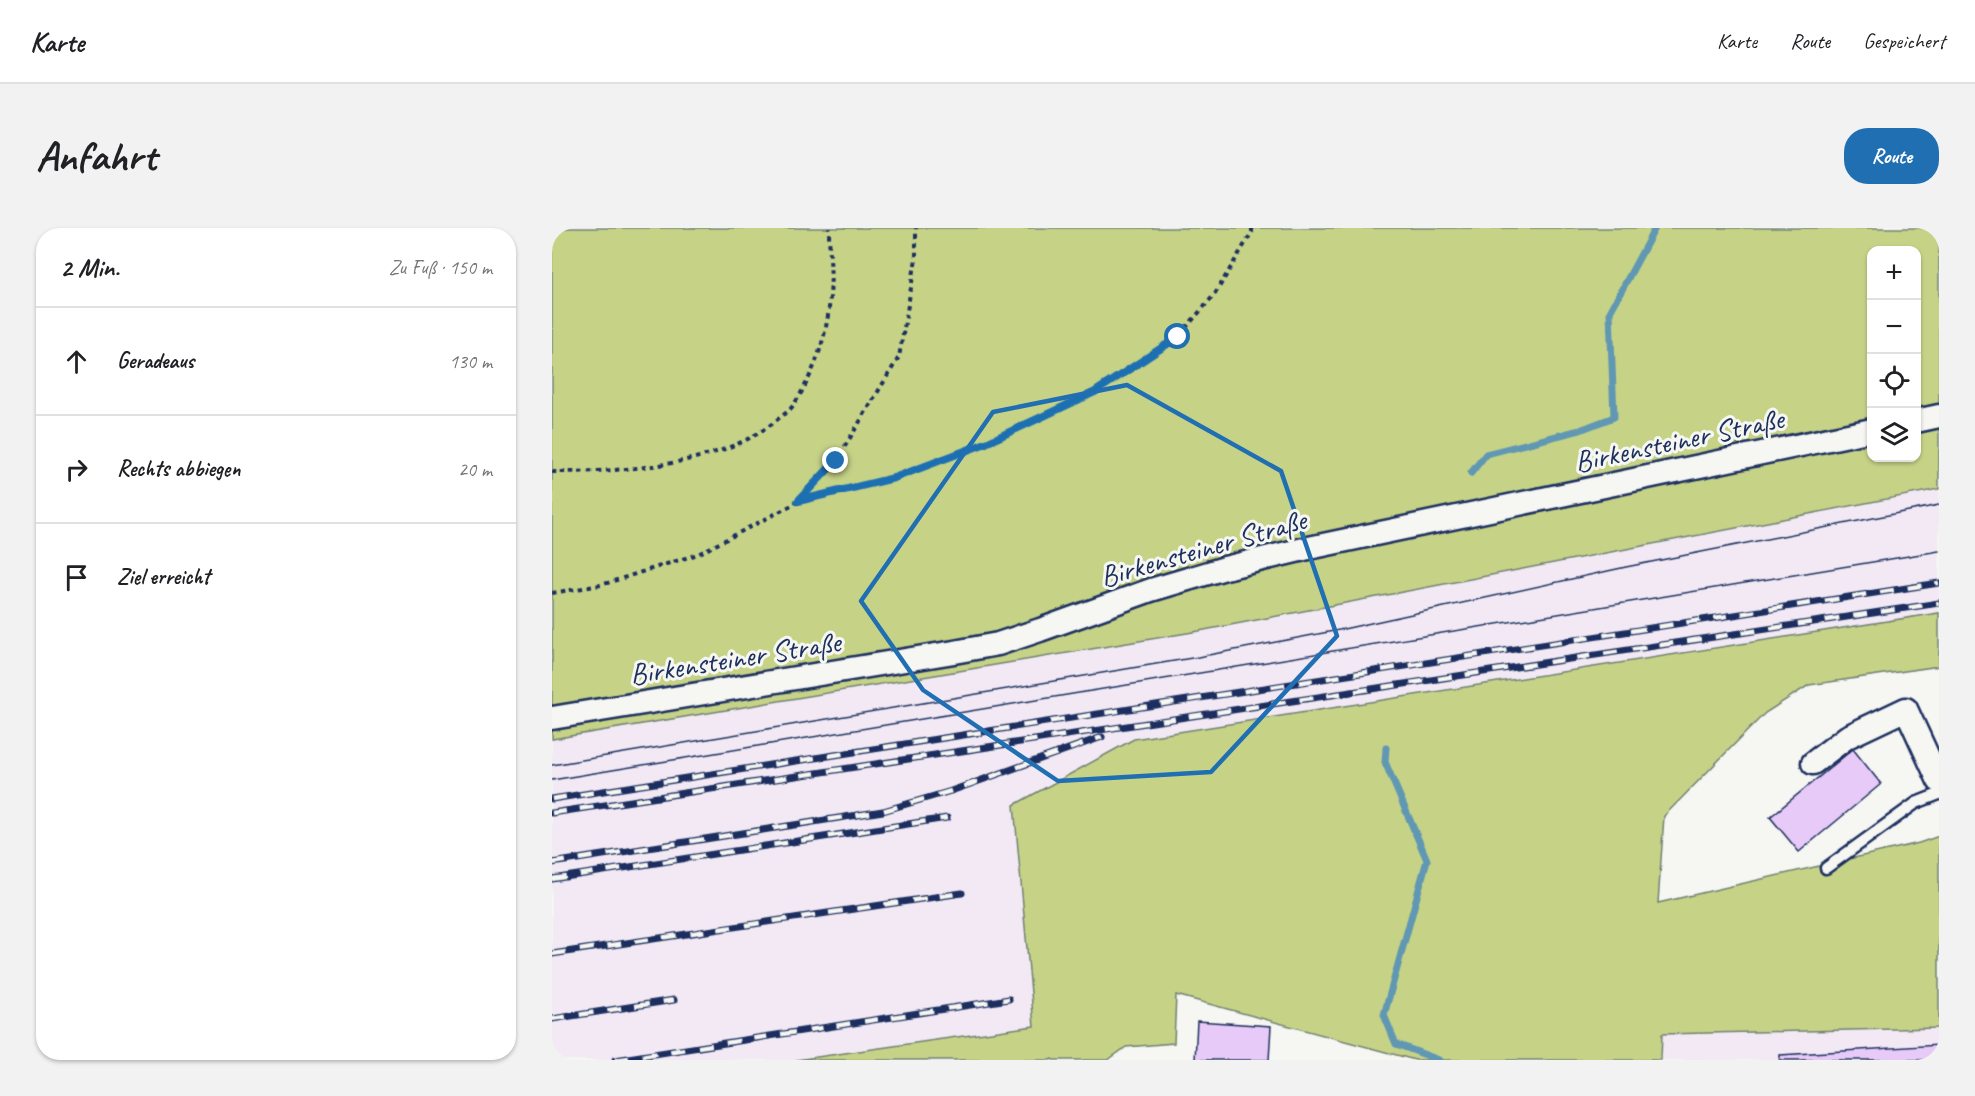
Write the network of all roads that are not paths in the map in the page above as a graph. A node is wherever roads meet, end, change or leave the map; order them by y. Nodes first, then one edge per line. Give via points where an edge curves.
1 (1939, 416) edge
2 (1921, 420) edge
3 (1867, 431) edge
4 (552, 718) edge
5 (1813, 763) dead end
6 (1939, 781) edge
7 (1939, 794) edge
8 (1826, 868) dead end

1 - 2 street
3 - 4 street, Birkensteiner Straße via 1270,557 1151,590 998,644
5 - 6 street via 1847,737 1906,709
7 - 8 lane via 1916,803

